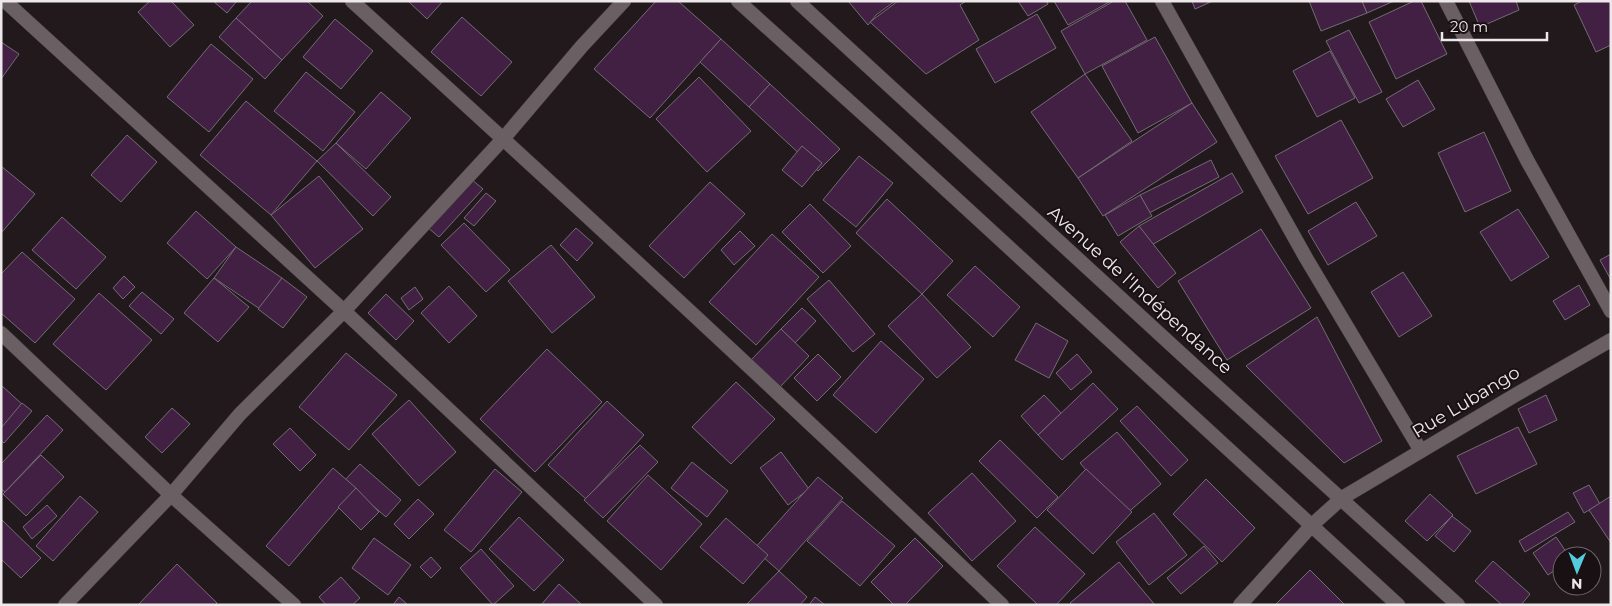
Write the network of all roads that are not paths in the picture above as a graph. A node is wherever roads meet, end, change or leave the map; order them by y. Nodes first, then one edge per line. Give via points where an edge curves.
1 (5, 1) edge
2 (352, 1) edge
3 (624, 1) edge
4 (738, 1) edge
5 (797, 1) edge
6 (1162, 1) edge
7 (1446, 1) edge
8 (503, 138) junction
9 (1611, 310) edge
10 (344, 311) junction
11 (1, 333) edge
12 (1611, 340) edge
13 (1421, 451) junction
14 (171, 494) junction
15 (1342, 498) junction
16 (1312, 526) junction
17 (65, 605) edge
18 (294, 605) edge
19 (656, 605) edge
20 (1002, 605) edge
21 (1240, 605) edge
22 (1398, 605) edge
23 (1458, 605) edge

1 - 10 street
2 - 8 street
3 - 8 street
4 - 16 street
5 - 15 street, Avenue de l'Indépendance
6 - 13 street via 1306,258
7 - 9 street via 1527,160
8 - 10 street
8 - 20 street
10 - 14 street via 240,414
10 - 19 street
11 - 14 street
12 - 13 street, Rue Lubango
13 - 15 street, Rue Lubango
14 - 17 street
14 - 18 street
15 - 16 street, Rue Lubango
15 - 23 street, Avenue de l'Indépendance
16 - 21 street, Rue Lubango
16 - 22 street

